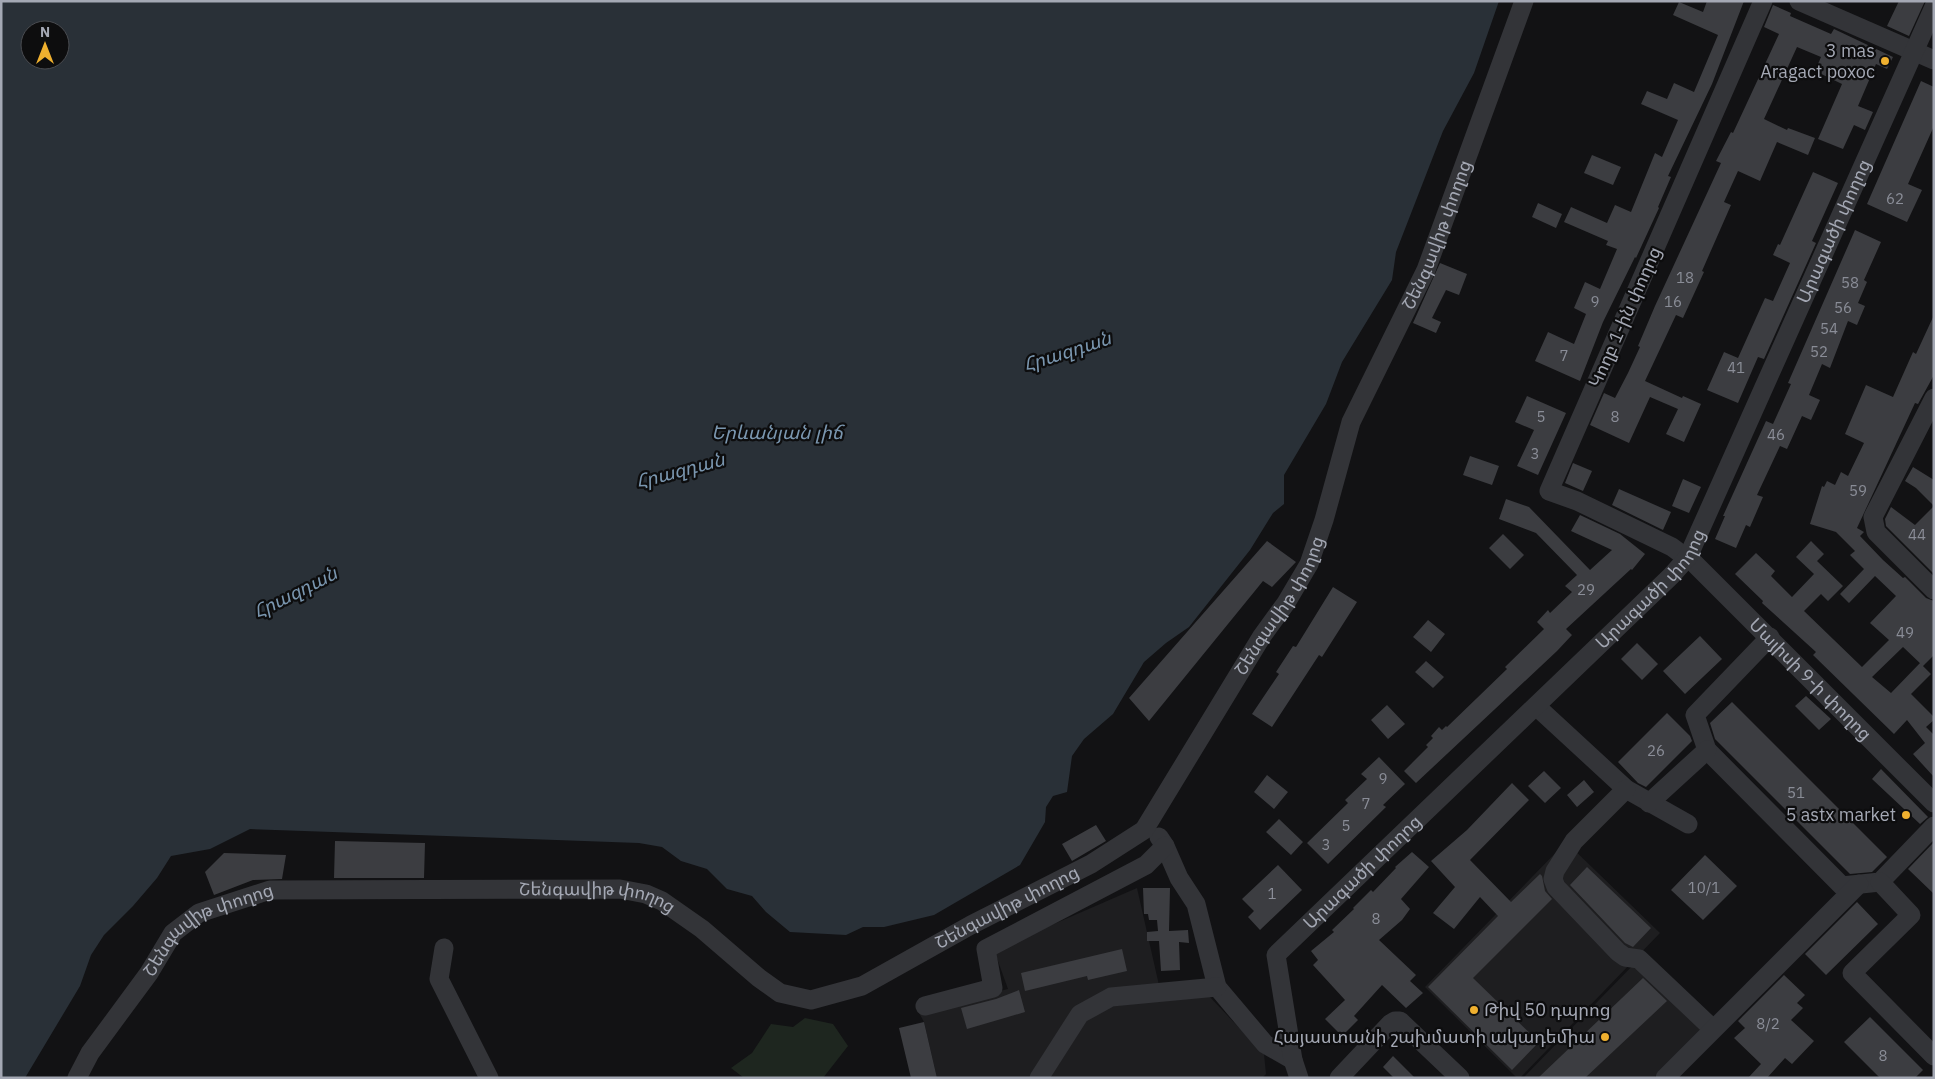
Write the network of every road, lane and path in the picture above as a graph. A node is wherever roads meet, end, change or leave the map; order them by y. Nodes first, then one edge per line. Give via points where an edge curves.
1 (1524, 1) edge
2 (1763, 1) edge
3 (1799, 1) edge
4 (1934, 7) edge
5 (1914, 51) junction
6 (1934, 60) edge
7 (1934, 398) edge
8 (1688, 557) junction
9 (1934, 590) edge
10 (1770, 637) junction
11 (1536, 706) junction
12 (1707, 750) junction
13 (1626, 789) junction
14 (1934, 802) edge
15 (1649, 803) junction
16 (1688, 824) dead end
17 (1934, 826) edge
18 (1144, 830) junction
19 (1165, 846) junction
20 (1880, 882) junction
21 (1859, 884) junction
22 (444, 948) dead end
23 (1217, 987) junction
24 (925, 1006) dead end
25 (1713, 1029) junction
26 (1934, 1056) edge
27 (1296, 1069) edge
28 (77, 1078) edge
29 (489, 1078) edge
30 (1039, 1078) edge
31 (1339, 1078) edge
32 (1460, 1078) edge
33 (1665, 1078) edge

1 - 18 street, Շենգավիթ փողոց via 1426,270 1351,422 1309,564
2 - 8 street, Կողբ 1-ին փողոց via 1548,491 1586,506
3 - 5 street
4 - 5 street, Արագածի փողոց
5 - 6 street
5 - 8 street, Արագածի փողոց
7 - 9 street via 1873,517 1876,532
8 - 10 street, Մայիսի 9-ի փողոց
8 - 11 street, Արագածի փողոց
10 - 12 street via 1695,715
10 - 14 street, Մայիսի 9-ի փողոց
11 - 13 street
11 - 27 street, Արագածի փողոց via 1276,955
12 - 15 street
12 - 21 street via 1842,886
13 - 15 street
13 - 25 street via 1574,841 1554,871 1553,879 1556,887 1618,952 1624,957 1639,959
15 - 16 street
17 - 20 street
18 - 19 street via 1159,837
18 - 28 street, Շենգավիթ փողոց via 1091,864 971,925 869,983 811,1000 780,993 681,912 646,894 612,889 270,890 199,913 173,933 150,974 90,1053
19 - 23 street via 1179,878 1196,904
19 - 24 street via 1146,865 986,950 994,988
20 - 21 street
20 - 26 street via 1911,915 1852,973
21 - 25 street
22 - 29 street via 439,980
23 - 27 street via 1265,1044
23 - 30 street via 1111,997 1080,1014
25 - 33 street
31 - 32 street via 1395,1021 1400,1021

